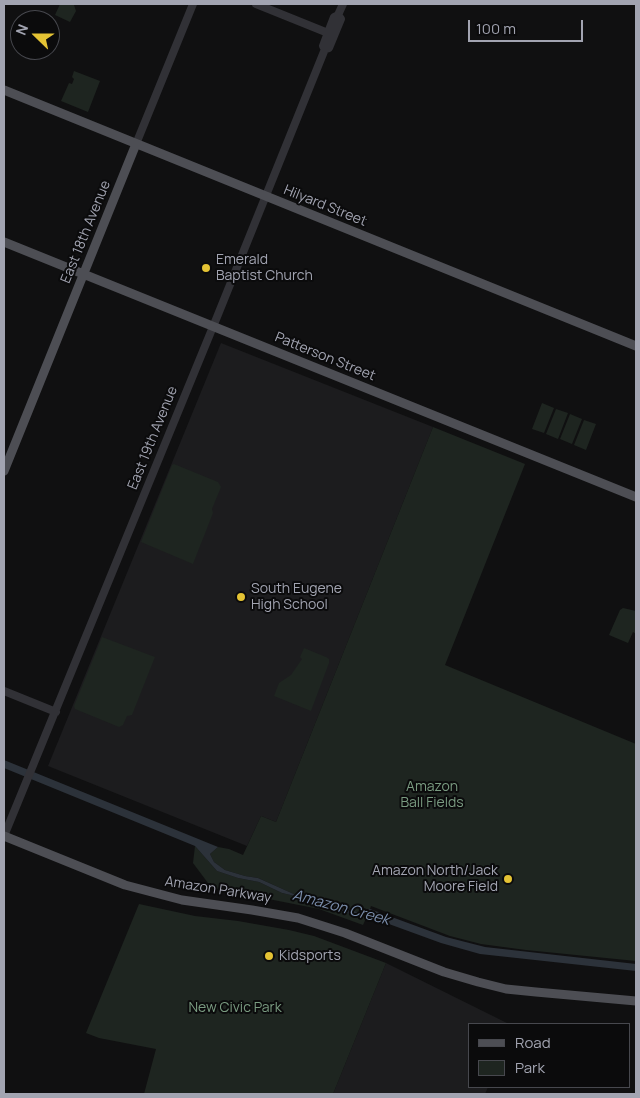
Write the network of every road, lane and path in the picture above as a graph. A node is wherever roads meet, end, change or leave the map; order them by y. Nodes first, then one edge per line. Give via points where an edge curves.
1 (193, 4) edge
2 (256, 4) edge
3 (343, 4) edge
4 (338, 16) junction
5 (328, 33) junction
6 (325, 49) junction
7 (4, 90) edge
8 (136, 144) junction
9 (265, 196) junction
10 (4, 242) edge
11 (84, 274) junction
12 (213, 326) junction
13 (636, 346) edge
14 (4, 470) edge
15 (636, 497) edge
16 (4, 691) edge
17 (56, 712) junction
18 (4, 836) edge
19 (636, 1002) edge

1 - 8 street, East 18th Avenue
2 - 5 street
3 - 4 street, East 19th Avenue
4 - 5 street, East 19th Avenue
4 - 6 street, East 19th Avenue via 340,20 335,33
5 - 6 street, East 19th Avenue via 323,46
6 - 9 street, East 19th Avenue
7 - 8 main road, Hilyard Street
8 - 9 main road, Hilyard Street
8 - 11 main road, East 18th Avenue
9 - 12 street, East 19th Avenue
9 - 13 main road, Hilyard Street
10 - 11 main road, Patterson Street
11 - 12 main road, Patterson Street
11 - 14 main road, East 18th Avenue
12 - 15 main road, Patterson Street
12 - 17 street, East 19th Avenue
16 - 17 street
17 - 18 street, East 19th Avenue
18 - 19 main road, Amazon Parkway via 125,885 182,900 298,918 478,982 536,992

